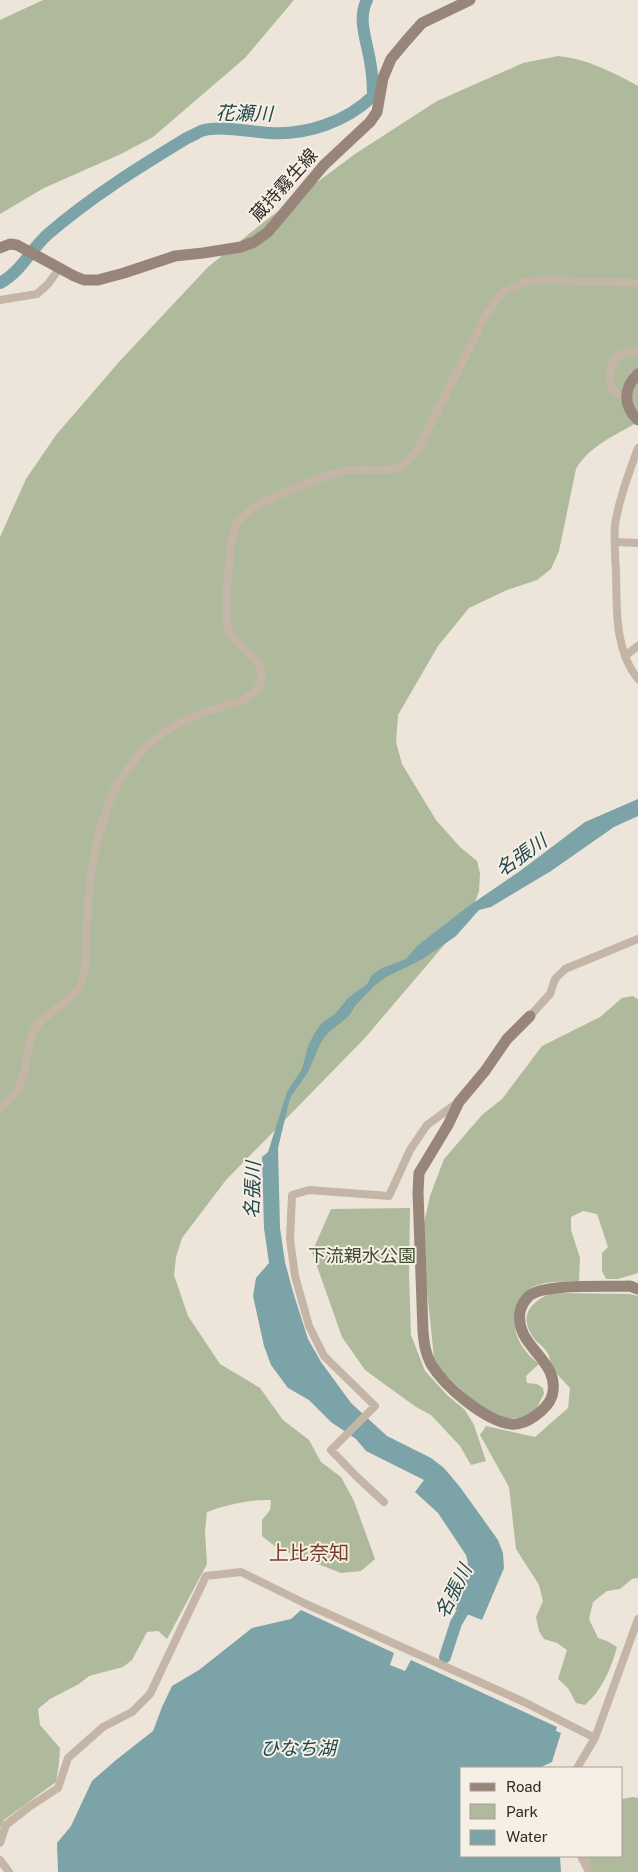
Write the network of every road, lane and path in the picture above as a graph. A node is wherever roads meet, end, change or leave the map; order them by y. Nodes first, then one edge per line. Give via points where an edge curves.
1 (470, 0) edge
2 (0, 248) edge
3 (59, 269) junction
4 (638, 282) edge
5 (0, 300) edge
6 (638, 351) edge
7 (638, 374) edge
8 (626, 398) junction
9 (638, 420) edge
10 (638, 448) edge
11 (615, 542) junction
12 (638, 543) edge
13 (638, 646) edge
14 (625, 656) junction
15 (638, 679) edge
16 (638, 938) edge
17 (530, 1016) joint
18 (459, 1102) junction
19 (0, 1108) edge
20 (638, 1289) edge
21 (384, 1502) dead end
22 (638, 1620) edge
23 (595, 1738) junction
24 (578, 1767) edge
25 (0, 1843) edge
26 (582, 1857) edge
27 (0, 1860) edge
28 (9, 1872) edge
29 (589, 1872) edge

1 - 3 street, 蔵持霧生線 via 422,23 391,59 382,78 376,112 370,122 324,165 282,217 254,242 213,252 175,256 98,280 84,280
2 - 3 street, 蔵持霧生線 via 18,245
3 - 5 street via 38,294
4 - 19 street via 542,280 525,282 503,292 487,314 415,454 407,462 396,468 338,472 258,504 237,522 230,546 226,620 233,638 258,664 260,684 244,699 202,713 163,733 135,759 121,779 110,800 94,864 80,985 70,998 39,1022 31,1038 24,1074 16,1092
6 - 8 street via 622,354 612,366 612,387 615,393
7 - 8 street via 629,384
8 - 9 street via 630,412
10 - 11 street via 620,502
11 - 12 street
11 - 14 street via 618,626
13 - 14 street
14 - 15 street
16 - 17 street via 565,969 555,979 550,994
17 - 18 street via 507,1039
18 - 20 street via 419,1173 424,1348 440,1378 491,1417 510,1424 523,1423 548,1405 554,1382 546,1364 524,1338 520,1328 521,1307 529,1296 552,1288 630,1286
18 - 21 street via 427,1125 410,1150 389,1196 309,1190 292,1195 290,1239 310,1326 324,1356 375,1406 331,1450
22 - 23 street
23 - 24 street
23 - 25 street via 241,1572 206,1576 150,1694 132,1712 102,1728 68,1758 58,1788 6,1825
26 - 29 street
27 - 28 street

